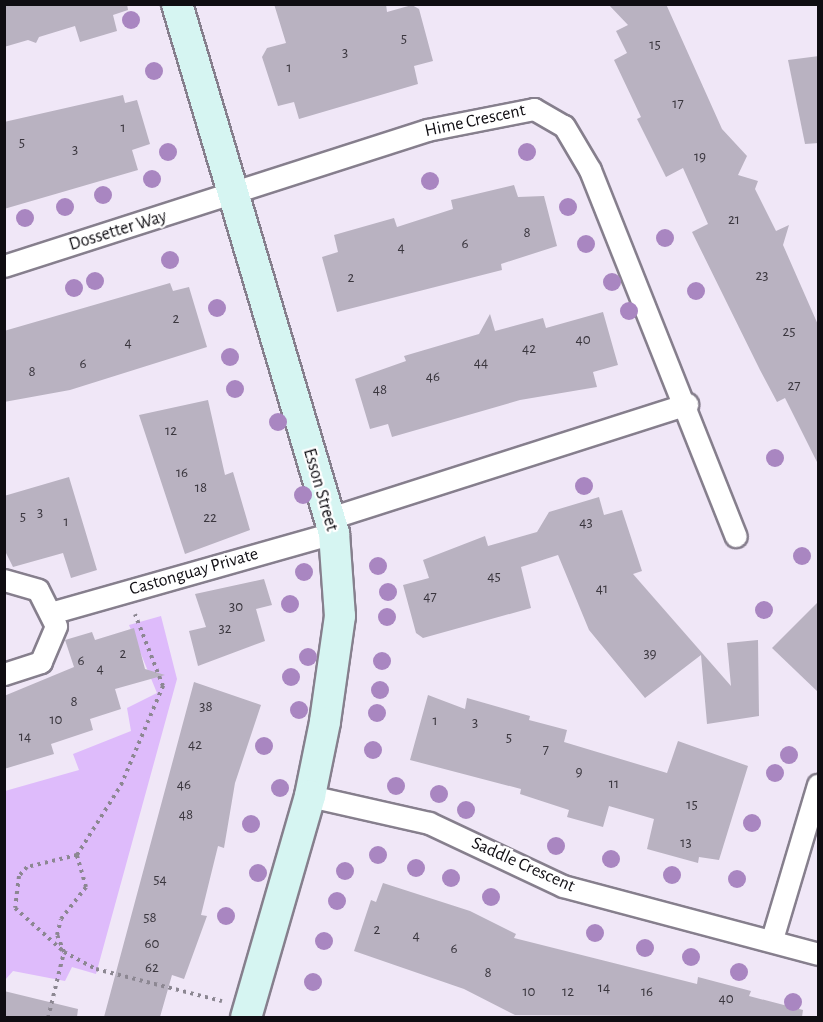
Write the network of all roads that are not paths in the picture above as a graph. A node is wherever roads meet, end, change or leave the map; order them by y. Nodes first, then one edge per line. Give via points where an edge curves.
1 (177, 4) edge
2 (231, 196) junction
3 (4, 266) edge
4 (687, 404) junction
5 (332, 526) junction
6 (736, 536) dead end
7 (4, 580) edge
8 (54, 612) junction
9 (4, 674) edge
10 (819, 785) edge
11 (310, 796) junction
12 (772, 939) junction
13 (819, 954) edge
14 (248, 1013) edge

1 - 2 street, Esson Street
2 - 3 street, Dossetter Way
2 - 4 street, Hime Crescent via 427,130 534,109 564,126 590,170
2 - 5 street, Esson Street
4 - 5 street
4 - 6 street, Hime Crescent
5 - 8 street, Castonguay Private
5 - 11 street, Esson Street via 336,658
7 - 8 street via 38,590
8 - 9 street via 49,652 29,670
10 - 12 street
11 - 12 street, Saddle Crescent via 429,823 563,886
11 - 14 street, Esson Street
12 - 13 street, Saddle Crescent

